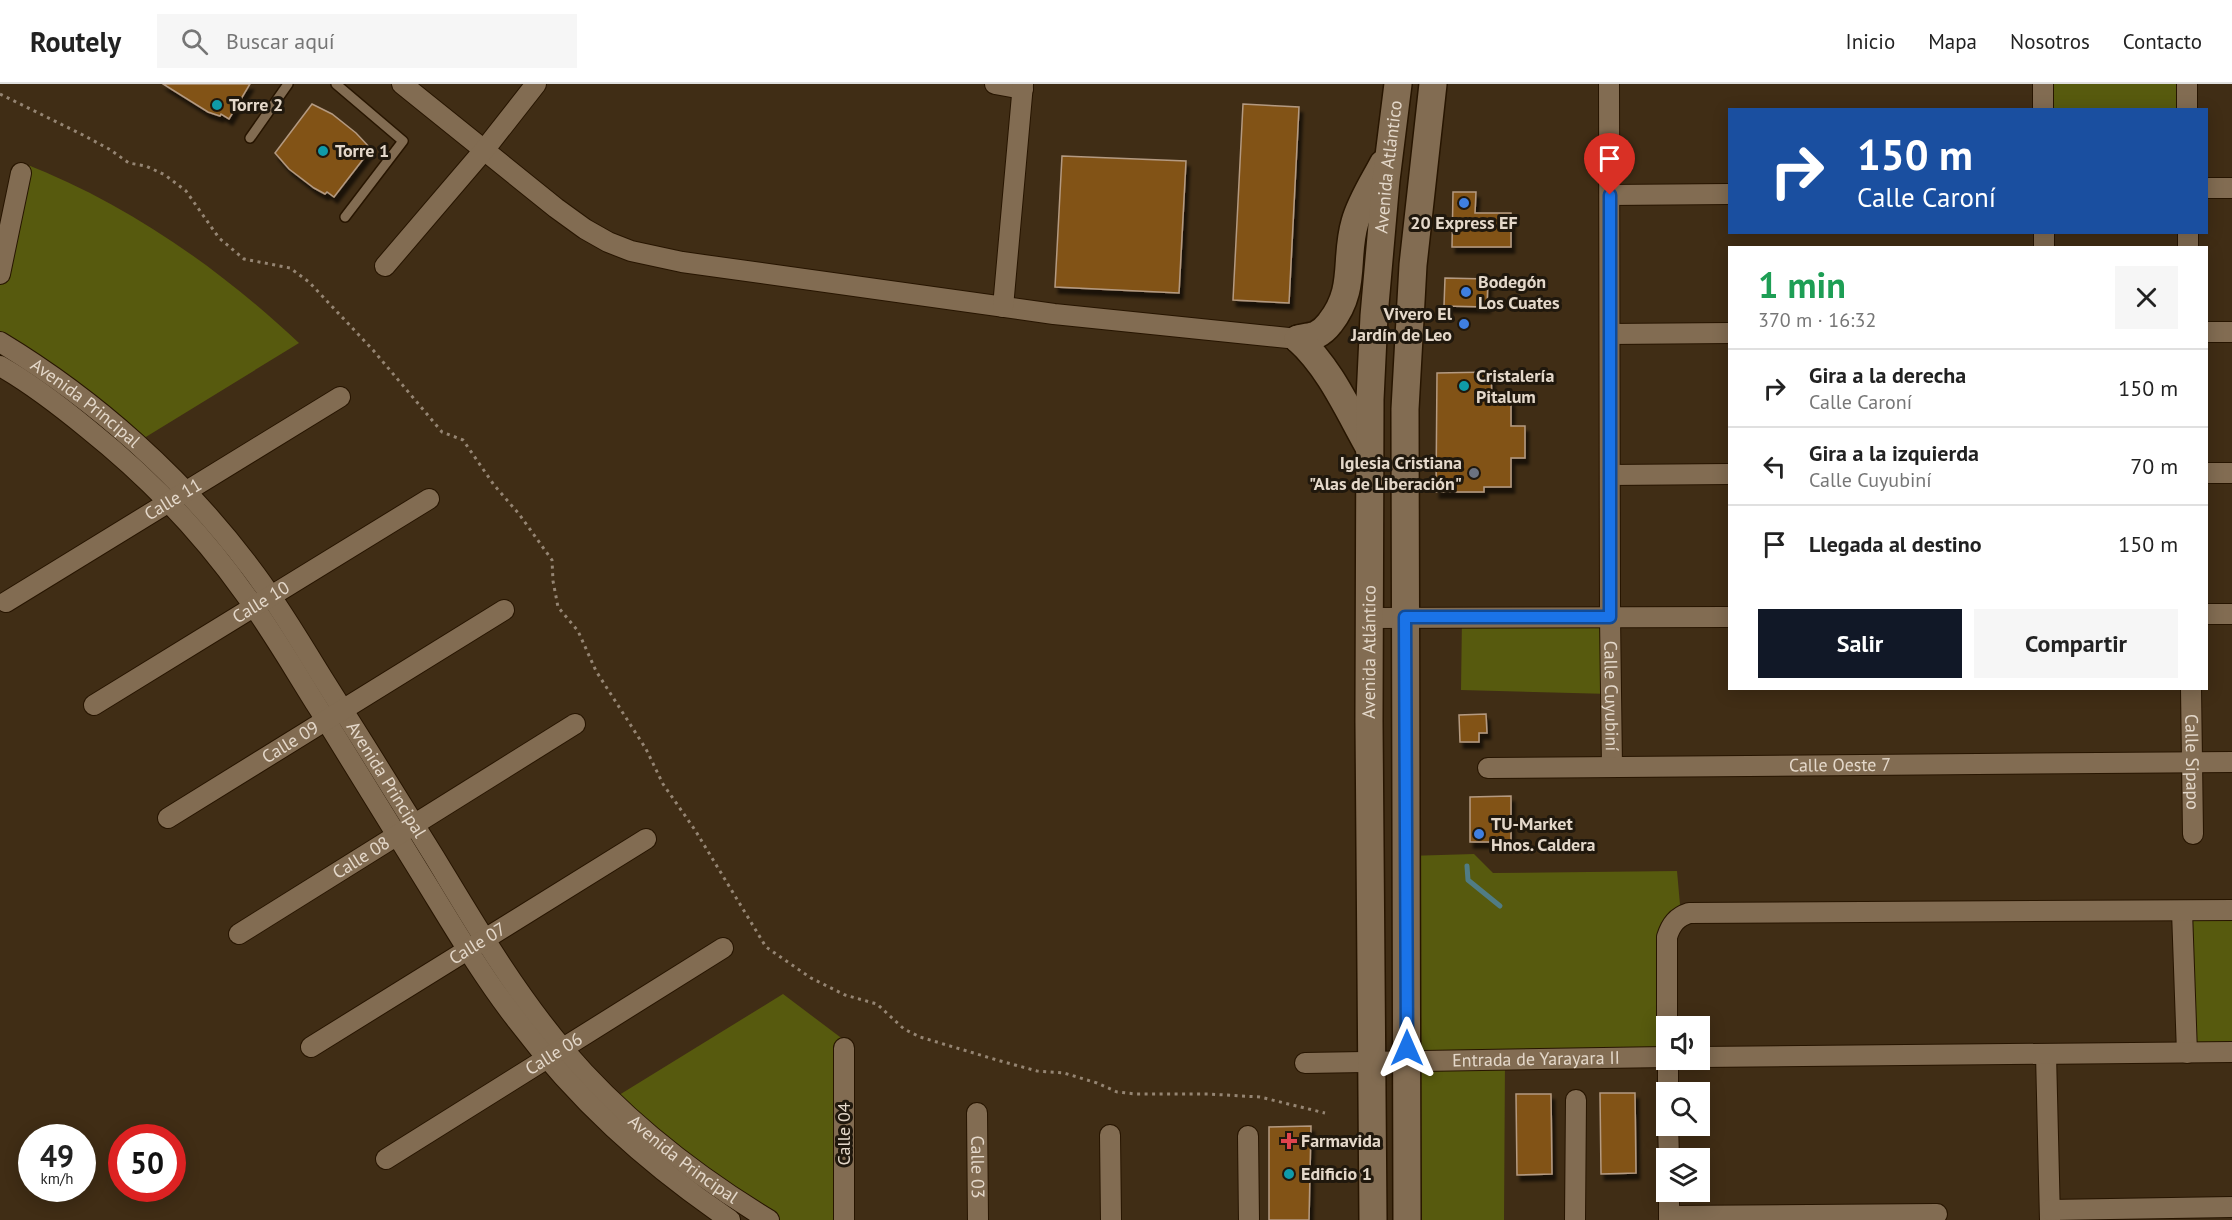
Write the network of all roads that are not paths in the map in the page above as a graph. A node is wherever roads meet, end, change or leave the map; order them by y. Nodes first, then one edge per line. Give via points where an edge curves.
1 (288, 84) edge
2 (336, 84) edge
3 (402, 84) edge
4 (536, 84) edge
5 (995, 84) edge
6 (1398, 84) edge
7 (1433, 84) edge
8 (1609, 84) edge
9 (2043, 84) edge
10 (2187, 84) edge
11 (1023, 87) edge
12 (2043, 108) edge
13 (2187, 108) edge
14 (250, 138) dead end
15 (485, 149) junction
16 (1389, 152) junction
17 (21, 173) dead end
18 (2208, 188) edge
19 (2232, 188) edge
20 (1728, 194) edge
21 (1610, 195) junction
22 (345, 217) dead end
23 (385, 266) dead end
24 (0, 274) edge
25 (1003, 307) junction
26 (2208, 332) edge
27 (2232, 332) edge
28 (1728, 333) edge
29 (1610, 334) junction
30 (1298, 339) junction
31 (0, 342) edge
32 (0, 366) edge
33 (340, 397) dead end
34 (1370, 448) junction
35 (2208, 473) edge
36 (2232, 473) edge
37 (1728, 474) edge
38 (1610, 475) junction
39 (186, 491) junction
40 (429, 500) dead end
41 (168, 502) junction
42 (271, 597) junction
43 (6, 602) dead end
44 (254, 607) junction
45 (504, 610) dead end
46 (2208, 614) edge
47 (2232, 614) edge
48 (1405, 617) junction
49 (1610, 617) junction
50 (1728, 617) edge
51 (1369, 618) junction
52 (2191, 690) edge
53 (94, 705) dead end
54 (344, 711) junction
55 (327, 721) junction
56 (575, 724) dead end
57 (2192, 762) junction
58 (2232, 762) edge
59 (1612, 767) junction
60 (1488, 768) dead end
61 (168, 818) dead end
62 (414, 824) junction
63 (2193, 834) dead end
64 (397, 835) junction
65 (646, 839) dead end
66 (2232, 910) edge
67 (2182, 911) junction
68 (239, 934) dead end
69 (476, 944) junction
70 (723, 948) dead end
71 (1667, 1016) edge
72 (311, 1047) dead end
73 (844, 1048) dead end
74 (2232, 1052) edge
75 (554, 1053) junction
76 (2187, 1053) junction
77 (2046, 1054) junction
78 (1710, 1057) edge
79 (1656, 1058) edge
80 (1407, 1060) junction
81 (1372, 1061) junction
82 (1305, 1063) dead end
83 (1576, 1100) dead end
84 (977, 1113) dead end
85 (1110, 1135) dead end
86 (1248, 1136) dead end
87 (386, 1159) dead end
88 (724, 1192) junction
89 (1669, 1202) edge
90 (2232, 1207) edge
91 (712, 1214) edge
92 (1937, 1214) dead end
93 (2050, 1215) edge
94 (1669, 1218) edge
95 (730, 1220) edge
96 (769, 1220) edge
97 (844, 1220) edge
98 (978, 1220) edge
99 (1111, 1220) edge
100 (1249, 1220) edge
101 (1373, 1220) edge
102 (1407, 1220) edge
103 (1575, 1220) edge

1 - 14 lane
2 - 22 lane via 403,141
3 - 15 street
4 - 15 street
5 - 11 street
6 - 16 main road, Avenida Atlántico
7 - 48 main road, Avenida Atlántico via 1408,335
8 - 21 street, Calle Cuyubiní
9 - 12 street
10 - 13 street
11 - 25 street
15 - 23 street
15 - 25 street via 585,229 632,251 682,262
16 - 30 main road via 1355,222 1345,300 1326,327
16 - 34 main road, Avenida Atlántico via 1374,316
17 - 24 street
18 - 19 street
20 - 21 street
21 - 29 street, Calle Cuyubiní
25 - 30 street
26 - 27 street
28 - 29 street
29 - 38 street, Calle Cuyubiní
30 - 34 main road via 1323,366
31 - 39 street, Avenida Principal via 102,415
32 - 41 street, Avenida Principal via 110,447
33 - 39 street, Calle 11
34 - 51 main road, Avenida Atlántico
35 - 36 street
37 - 38 street
38 - 49 street, Calle Cuyubiní
39 - 41 street, Calle 11
39 - 42 street, Avenida Principal
40 - 42 street, Calle 10
41 - 43 street, Calle 11
41 - 44 street, Avenida Principal
42 - 44 street, Calle 10
42 - 54 street, Avenida Principal
44 - 53 street, Calle 10
44 - 55 street, Avenida Principal
45 - 54 street, Calle 09
46 - 47 street
48 - 49 street
48 - 51 street
48 - 80 main road, Avenida Atlántico
49 - 50 street
49 - 59 street, Calle Cuyubiní
51 - 81 main road, Avenida Atlántico
52 - 57 street, Calle Sipapo
54 - 55 street, Calle 09
54 - 62 street, Avenida Principal
55 - 61 street, Calle 09
55 - 64 street, Avenida Principal
56 - 62 street, Calle 08
57 - 58 street, Calle Oeste 7
57 - 59 street, Calle Oeste 7
57 - 63 street, Calle Sipapo
59 - 60 street, Calle Oeste 7
62 - 64 street, Calle 08
62 - 69 street, Avenida Principal
64 - 68 street, Calle 08
64 - 69 street, Avenida Principal
65 - 69 street, Calle 07
66 - 67 street
67 - 71 street via 1689,914 1675,921 1667,937
67 - 76 street
69 - 72 street, Calle 07
69 - 75 street, Avenida Principal via 524,998
70 - 75 street, Calle 06
73 - 97 street, Calle 04
74 - 76 street
75 - 87 street, Calle 06
75 - 88 street, Avenida Principal via 681,1161
75 - 91 street, Avenida Principal via 622,1137
76 - 77 street
77 - 78 street
77 - 93 street
79 - 80 street, Entrada de Yarayara II
80 - 81 street, Entrada de Yarayara II
80 - 102 main road, Avenida Atlántico
81 - 82 street, Entrada de Yarayara II
81 - 101 main road, Avenida Atlántico
83 - 103 street
84 - 98 street, Calle 03
85 - 99 street
86 - 100 street
88 - 91 street
88 - 96 street, Avenida Principal
89 - 94 street
90 - 93 street
91 - 95 street, Avenida Principal
92 - 94 street

